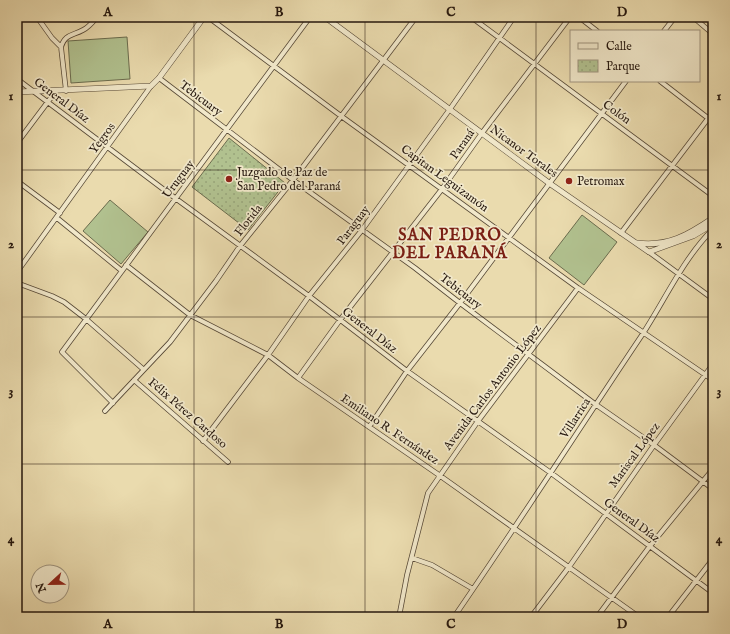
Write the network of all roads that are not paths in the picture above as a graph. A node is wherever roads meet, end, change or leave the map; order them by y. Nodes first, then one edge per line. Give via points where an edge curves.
1 (22, 17) edge
2 (37, 17) edge
3 (97, 17) edge
4 (204, 17) edge
5 (208, 17) edge
6 (310, 17) edge
7 (324, 17) edge
8 (416, 17) edge
9 (471, 17) edge
10 (514, 17) edge
11 (570, 17) edge
12 (579, 17) edge
13 (675, 17) edge
14 (693, 17) edge
15 (17, 26) edge
16 (596, 30) edge
17 (665, 30) edge
18 (713, 34) edge
19 (499, 38) junction
20 (61, 47) junction
21 (384, 60) junction
22 (534, 64) junction
23 (273, 67) junction
24 (158, 78) junction
25 (17, 79) edge
26 (625, 82) edge
27 (661, 82) edge
28 (151, 86) junction
29 (56, 91) junction
30 (66, 91) junction
31 (17, 92) edge
32 (33, 92) junction
33 (48, 102) junction
34 (450, 109) junction
35 (713, 112) edge
36 (602, 113) junction
37 (341, 116) junction
38 (708, 119) junction
39 (713, 122) edge
40 (227, 130) junction
41 (482, 133) junction
42 (17, 143) edge
43 (107, 147) junction
44 (409, 164) junction
45 (672, 166) junction
46 (293, 180) junction
47 (17, 181) edge
48 (549, 183) junction
49 (442, 189) junction
50 (713, 196) edge
51 (175, 198) junction
52 (60, 213) junction
53 (57, 218) junction
54 (713, 218) edge
55 (713, 224) edge
56 (713, 229) edge
57 (362, 230) junction
58 (621, 233) junction
59 (509, 237) junction
60 (635, 243) junction
61 (240, 246) junction
62 (394, 252) junction
63 (649, 252) junction
64 (126, 265) junction
65 (122, 271) junction
66 (17, 272) edge
67 (680, 274) junction
68 (17, 283) edge
69 (578, 288) junction
70 (309, 296) junction
71 (713, 299) edge
72 (460, 304) junction
73 (190, 315) junction
74 (86, 319) junction
75 (340, 320) junction
76 (643, 333) junction
77 (529, 354) junction
78 (268, 355) junction
79 (713, 364) edge
80 (143, 369) junction
81 (407, 371) junction
82 (706, 375) junction
83 (298, 378) junction
84 (134, 380) junction
85 (713, 380) edge
86 (113, 402) junction
87 (595, 404) junction
88 (106, 411) dead end
89 (478, 421) junction
90 (369, 427) junction
91 (203, 440) junction
92 (654, 445) junction
93 (228, 462) dead end
94 (713, 469) edge
95 (551, 473) junction
96 (439, 475) junction
97 (703, 482) junction
98 (713, 489) edge
99 (605, 513) junction
100 (514, 528) junction
101 (650, 546) junction
102 (412, 558) junction
103 (713, 559) edge
104 (569, 567) junction
105 (695, 580) junction
106 (473, 588) junction
107 (713, 593) edge
108 (613, 598) junction
109 (399, 617) edge
110 (454, 617) edge
111 (531, 617) edge
112 (597, 617) edge
113 (639, 617) edge
114 (668, 617) edge

1 - 15 street
2 - 20 street
3 - 20 street via 90,26 63,41
4 - 24 street, Yegros
5 - 23 street, Capitan Leguizamón
6 - 23 street, Uruguay
7 - 21 street, Nicanor Torales
8 - 21 street, Florida
9 - 19 street, Colón
10 - 19 street, Paraguay
11 - 22 street, Paraná
12 - 16 street
13 - 17 street
14 - 18 street
19 - 22 street, Colón
19 - 34 street, Paraguay
20 - 30 street
21 - 34 street, Nicanor Torales
21 - 37 street, Florida
22 - 36 street, Colón
22 - 41 street, Paraná
23 - 37 street, Capitan Leguizamón
23 - 40 street, Uruguay
24 - 28 street, Yegros
24 - 40 street, Tebicuary
25 - 32 street, General Díaz
26 - 36 street
27 - 38 street
28 - 30 street
28 - 43 street, Yegros
29 - 30 street
29 - 32 street
29 - 33 street
31 - 32 street
32 - 33 street, General Díaz
33 - 42 street
33 - 43 street, General Díaz
34 - 41 street, Nicanor Torales
34 - 44 street, Paraguay
35 - 38 street
36 - 45 street, Colón
36 - 48 street
37 - 44 street, Capitan Leguizamón
37 - 46 street, Florida
38 - 39 street
38 - 45 street
40 - 46 street, Tebicuary
40 - 51 street, Uruguay
41 - 48 street, Nicanor Torales
41 - 49 street, Paraná
43 - 51 street, General Díaz
43 - 52 street, Yegros
44 - 49 street, Capitan Leguizamón
44 - 57 street, Paraguay
45 - 50 street, Colón
45 - 58 street
46 - 57 street, Tebicuary
46 - 61 street, Florida
47 - 52 street
48 - 58 street, Nicanor Torales
48 - 59 street
49 - 59 street, Capitan Leguizamón
49 - 62 street, Paraná
51 - 61 street, General Díaz
51 - 64 street, Uruguay
52 - 53 street, Yegros
53 - 65 street
53 - 66 street, Yegros
54 - 60 street via 691,232 663,243
55 - 63 street via 688,238
56 - 67 street, Villarrica via 697,247
57 - 62 street, Tebicuary
57 - 70 street, Paraguay
58 - 60 street, Nicanor Torales
59 - 69 street, Capitan Leguizamón
59 - 72 street
60 - 63 street, Nicanor Torales
61 - 70 street, General Díaz
61 - 73 street, Florida
62 - 72 street, Tebicuary
62 - 75 street, Paraná
63 - 67 street, Nicanor Torales
64 - 65 street, Uruguay
64 - 73 street, Emiliano R. Fernández
65 - 74 street, Uruguay
67 - 71 street, Nicanor Torales
67 - 76 street, Villarrica
68 - 74 street, Félix Pérez Cardoso via 64,302
69 - 76 street, Capitan Leguizamón
69 - 77 street, Avenida Carlos Antonio López
70 - 75 street, General Díaz
70 - 78 street, Paraguay
72 - 77 street, Tebicuary
72 - 81 street
73 - 78 street, Emiliano R. Fernández
73 - 80 street, Florida via 170,342
74 - 80 street, Félix Pérez Cardoso
74 - 86 street, Uruguay via 62,352
75 - 81 street, General Díaz
75 - 83 street, Paraná
76 - 82 street, Capitan Leguizamón
76 - 87 street, Villarrica
77 - 87 street, Tebicuary
77 - 89 street, Avenida Carlos Antonio López
78 - 83 street, Emiliano R. Fernández
78 - 91 street, Paraguay
79 - 82 street, Mariscal López
80 - 84 street, Florida
81 - 89 street, General Díaz
81 - 90 street
82 - 85 street, Capitan Leguizamón
82 - 92 street, Mariscal López
83 - 90 street, Emiliano R. Fernández
84 - 86 street, Florida
84 - 91 street, Félix Pérez Cardoso
86 - 88 street, Florida
87 - 92 street, Tebicuary
87 - 95 street, Villarrica
89 - 95 street, General Díaz
89 - 96 street, Avenida Carlos Antonio López
90 - 96 street, Emiliano R. Fernández
91 - 93 street, Félix Pérez Cardoso
92 - 97 street, Tebicuary
92 - 99 street, Mariscal López
94 - 97 street
95 - 99 street, General Díaz
95 - 100 street, Villarrica
96 - 100 street, Emiliano R. Fernández
96 - 102 street, Avenida Carlos Antonio López via 428,493
97 - 98 street, Tebicuary
97 - 101 street
99 - 101 street, General Díaz
99 - 104 street, Mariscal López
100 - 104 street, Emiliano R. Fernández
100 - 106 street, Villarrica
101 - 105 street, General Díaz
101 - 108 street
102 - 106 street via 432,565
102 - 109 street, Avenida Carlos Antonio López
103 - 105 street
104 - 108 street, Emiliano R. Fernández
104 - 111 street, Mariscal López
105 - 107 street, General Díaz
105 - 114 street
106 - 110 street, Villarrica
108 - 112 street
108 - 113 street, Emiliano R. Fernández

